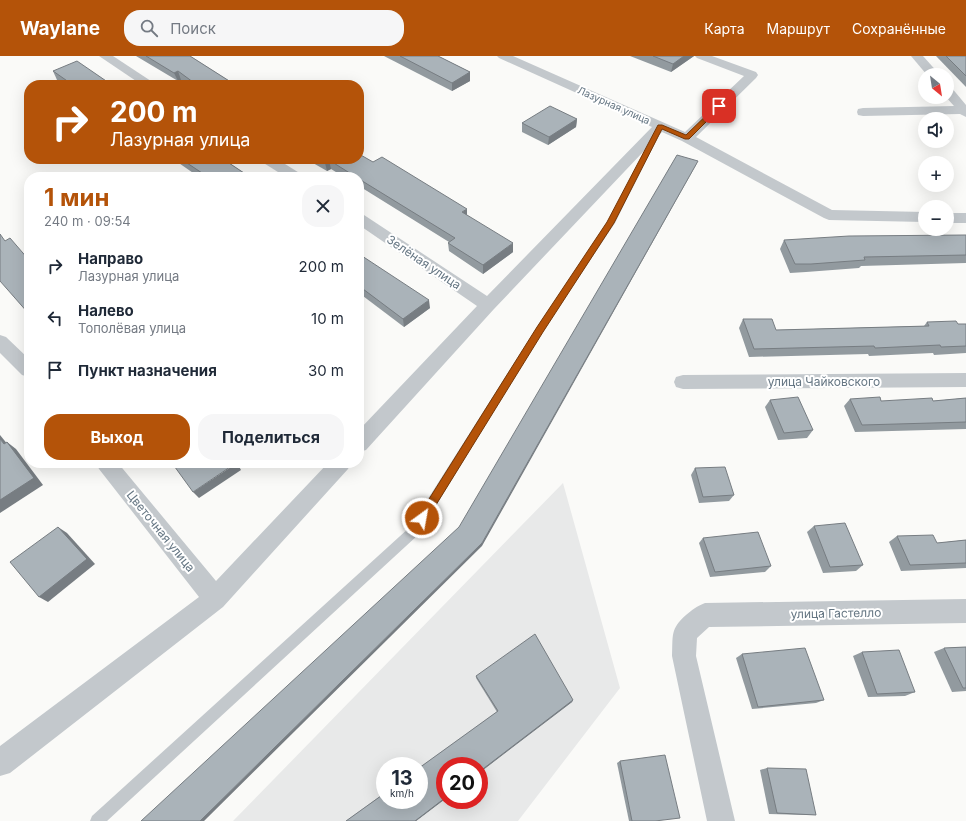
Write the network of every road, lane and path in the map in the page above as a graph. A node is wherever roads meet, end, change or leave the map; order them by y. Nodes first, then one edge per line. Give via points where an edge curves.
1 (105, 56) edge
2 (503, 56) edge
3 (700, 56) edge
4 (917, 56) edge
5 (928, 68) edge
6 (143, 80) edge
7 (954, 98) edge
8 (965, 111) edge
9 (863, 112) dead end
10 (660, 126) junction
11 (687, 138) junction
12 (275, 164) edge
13 (288, 172) edge
14 (918, 217) edge
15 (954, 218) edge
16 (966, 218) edge
17 (364, 221) edge
18 (488, 305) junction
19 (0, 342) edge
20 (24, 365) edge
21 (966, 380) edge
22 (683, 382) dead end
23 (364, 439) edge
24 (110, 468) edge
25 (336, 468) edge
26 (215, 599) junction
27 (966, 611) edge
28 (0, 763) edge
29 (97, 821) edge
30 (721, 821) edge

1 - 6 street
2 - 10 street, Лазурная улица
3 - 11 street via 752,75
4 - 5 street
7 - 8 street
8 - 9 street
10 - 11 street, Лазурная улица
10 - 18 street
10 - 29 lane via 611,223 540,329 414,531
11 - 14 street, Лазурная улица via 829,215
12 - 13 street
15 - 16 street
17 - 18 street, Зелёная улица
18 - 23 street
19 - 20 street
21 - 22 street, улица Чайковского
24 - 26 street, Цветочная улица
25 - 26 street
26 - 28 street
27 - 30 street, улица Гастелло via 706,615 685,632 684,656

